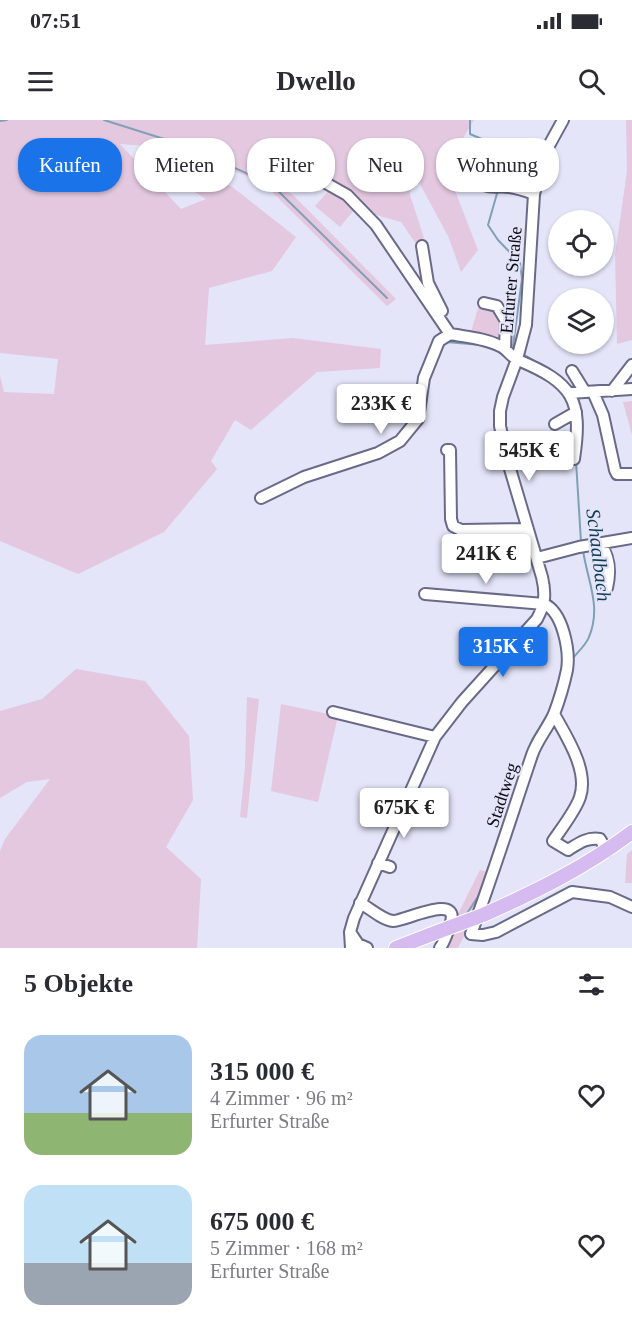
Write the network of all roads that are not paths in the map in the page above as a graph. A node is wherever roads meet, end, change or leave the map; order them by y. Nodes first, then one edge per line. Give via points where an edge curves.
1 (563, 120) edge
2 (335, 188) edge
3 (527, 192) edge
4 (534, 194) junction
5 (422, 246) dead end
6 (484, 303) dead end
7 (450, 334) junction
8 (505, 349) junction
9 (519, 353) junction
10 (632, 365) edge
11 (572, 371) dead end
12 (632, 389) edge
13 (612, 391) junction
14 (580, 392) junction
15 (576, 412) junction
16 (555, 424) dead end
17 (447, 450) dead end
18 (574, 459) dead end
19 (632, 474) edge
20 (261, 498) dead end
21 (528, 529) junction
22 (632, 538) edge
23 (600, 543) junction
24 (537, 558) junction
25 (607, 588) dead end
26 (425, 594) dead end
27 (544, 604) junction
28 (333, 712) dead end
29 (554, 714) junction
30 (435, 738) junction
31 (632, 832) edge
32 (607, 851) junction
33 (378, 863) junction
34 (390, 867) dead end
35 (360, 903) junction
36 (632, 907) edge
37 (350, 932) junction
38 (351, 948) edge
39 (367, 948) edge
40 (396, 948) edge
41 (440, 948) edge

1 - 4 street, Erfurter Straße via 546,151
2 - 7 street via 376,225
3 - 4 street
4 - 9 street, Erfurter Straße via 526,325
5 - 7 street via 428,283
6 - 8 street via 497,306 506,321
7 - 8 street
7 - 20 street via 439,341 424,378 418,419 400,441 378,453 304,477
8 - 9 street
9 - 14 street via 562,385
9 - 21 street, Erfurter Straße via 503,397 500,426
10 - 13 street
11 - 14 street
12 - 13 street
13 - 14 street
14 - 15 street
14 - 19 street via 603,415 617,474
15 - 16 street
15 - 18 street
17 - 21 street via 453,526 460,530
21 - 24 street, Erfurter Straße
22 - 23 street
23 - 24 street
23 - 25 street via 609,562
24 - 27 street, Erfurter Straße via 546,595
26 - 27 street
27 - 29 street, Stadtweg via 556,613 565,635 567,662
27 - 30 street via 537,619
28 - 30 street
29 - 32 street via 573,747 582,788 580,799 553,841 568,850 587,838 600,839
29 - 36 street, Stadtweg via 534,752 471,934 496,932 572,892 610,897
30 - 33 street
31 - 32 main road
32 - 40 main road, bridge via 483,915
33 - 34 street
33 - 35 street
35 - 37 street
35 - 41 street via 395,922 432,909 445,909 452,918
37 - 38 street
37 - 39 street via 358,944

